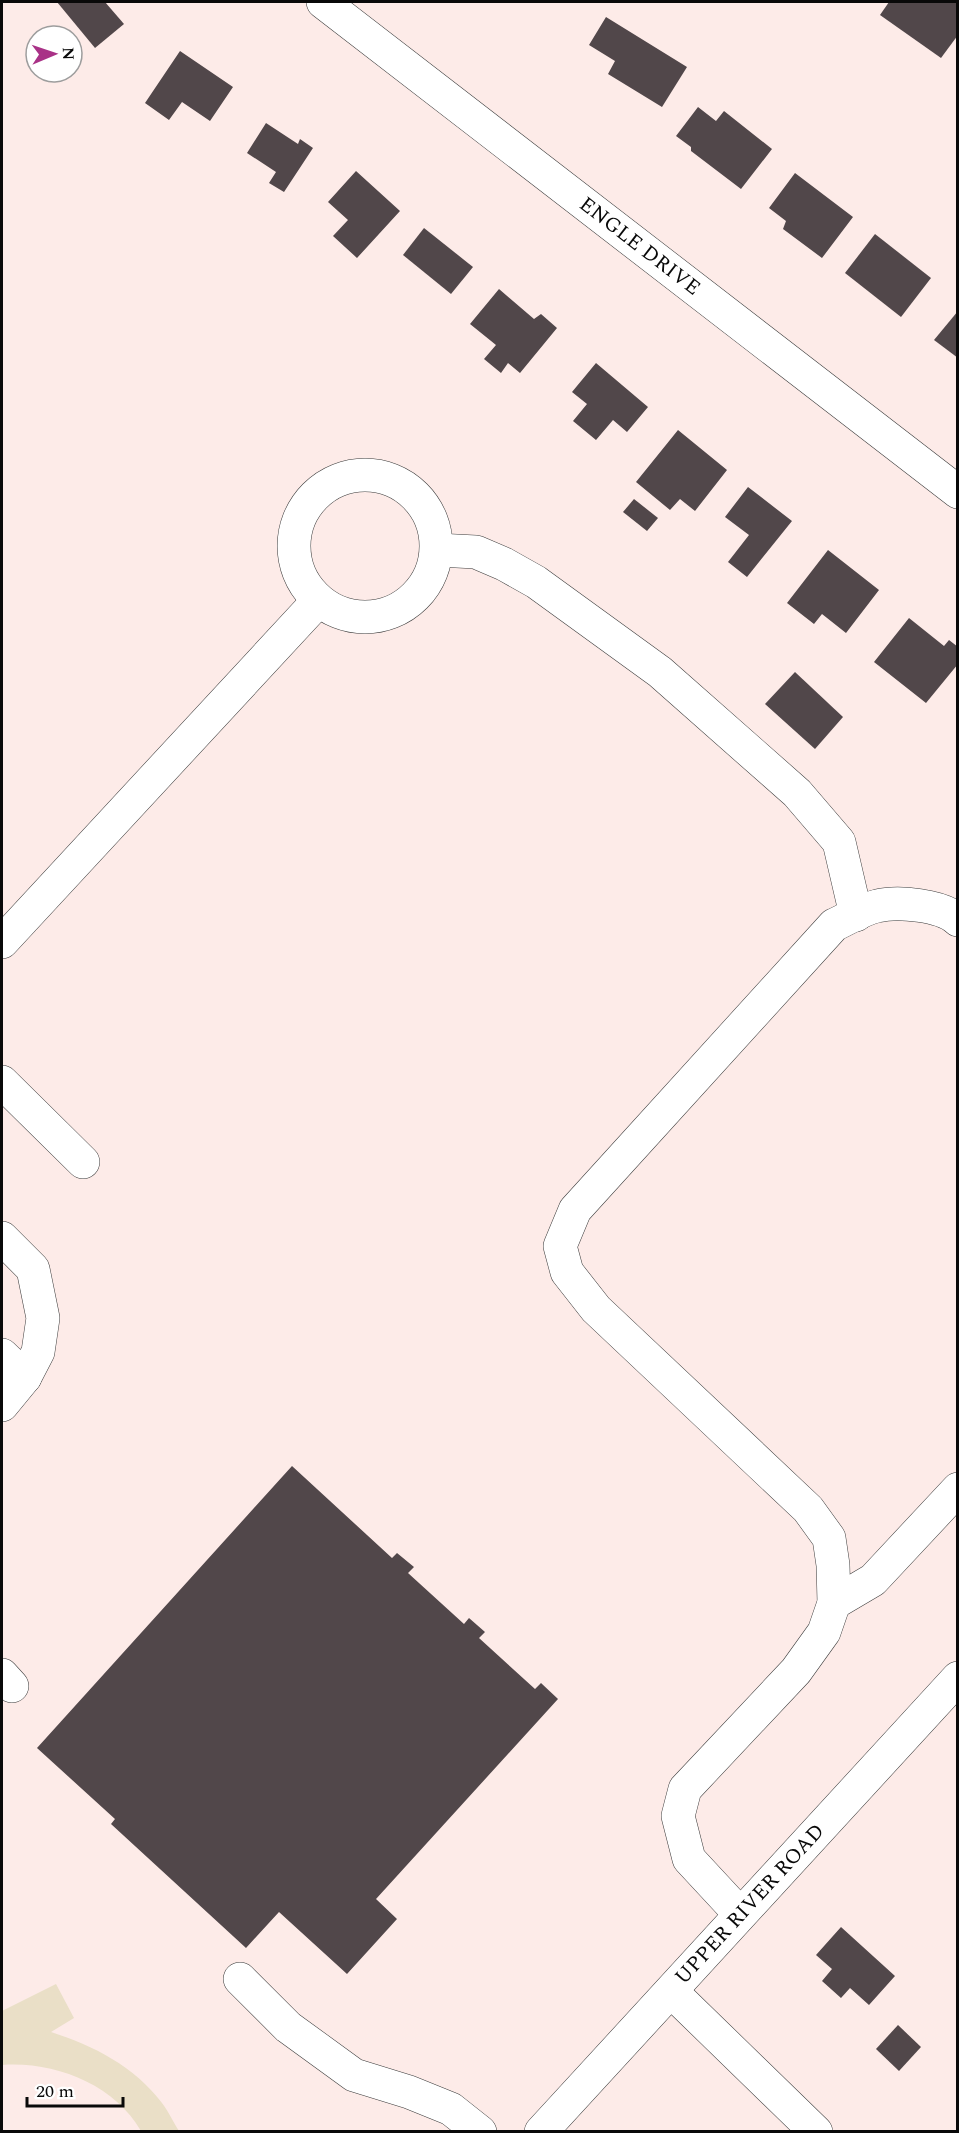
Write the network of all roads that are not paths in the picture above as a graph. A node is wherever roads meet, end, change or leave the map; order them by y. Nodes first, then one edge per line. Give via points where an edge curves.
1 (323, 2) edge
2 (957, 492) edge
3 (436, 550) junction
4 (318, 601) junction
5 (856, 915) junction
6 (957, 920) edge
7 (2, 942) edge
8 (2, 1082) edge
9 (83, 1162) dead end
10 (2, 1238) edge
11 (2, 1355) edge
12 (25, 1377) junction
13 (2, 1405) edge
14 (957, 1489) edge
15 (834, 1603) junction
16 (957, 1678) edge
17 (740, 1914) junction
18 (240, 1979) dead end
19 (671, 1991) junction
20 (480, 2132) edge
21 (541, 2132) edge
22 (816, 2132) edge

1 - 2 street, ENGLE DRIVE
3 - 4 street via 431,573 420,592 403,608 382,616 359,618 337,613
3 - 4 street via 434,526 423,504 406,487 384,477 360,474 337,480 316,493 302,512 294,535 294,559 302,582
3 - 5 street via 476,552 504,564 536,582 660,672 797,793 839,842
4 - 7 street
5 - 6 street via 877,906 916,904 950,913
5 - 15 street via 834,926 575,1210 560,1246 567,1272 597,1309 808,1509 829,1538
8 - 9 street
10 - 12 street via 33,1269 43,1318 38,1352
11 - 12 street
12 - 13 street
14 - 15 street via 873,1580
15 - 17 street via 824,1632 796,1671 685,1789 678,1816 689,1859
16 - 17 street, UPPER RIVER ROAD
17 - 19 street, UPPER RIVER ROAD
18 - 20 street via 288,2027 354,2075 451,2109
19 - 21 street, UPPER RIVER ROAD
19 - 22 street

